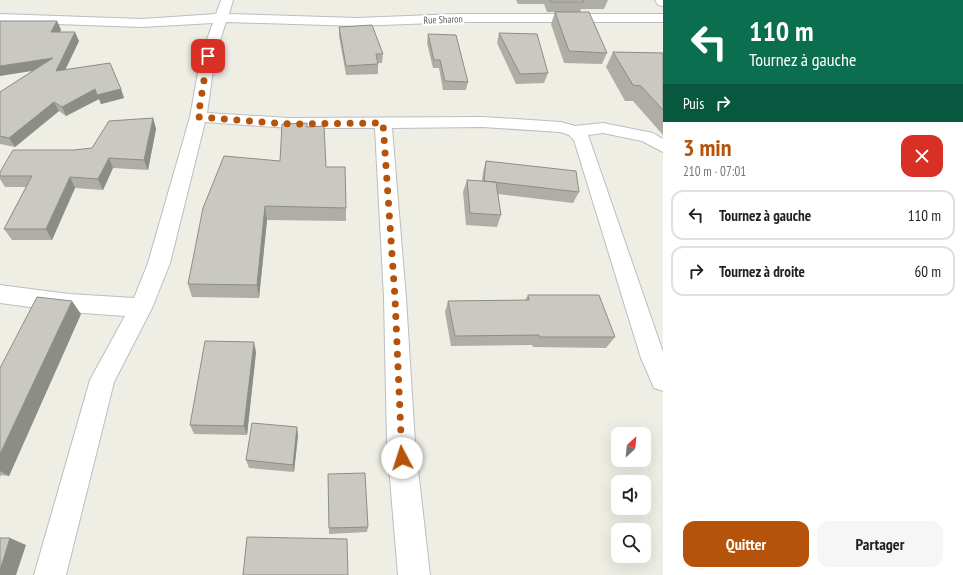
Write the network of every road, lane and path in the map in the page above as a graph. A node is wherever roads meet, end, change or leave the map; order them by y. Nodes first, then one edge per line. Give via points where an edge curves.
1 (661, 0) edge
2 (663, 2) edge
3 (225, 9) edge
4 (0, 18) edge
5 (663, 18) edge
6 (198, 117) junction
7 (383, 123) junction
8 (575, 131) junction
9 (663, 146) edge
10 (0, 294) edge
11 (141, 308) junction
12 (658, 359) edge
13 (663, 380) edge
14 (50, 575) edge
15 (414, 575) edge

1 - 2 street
3 - 4 street, Rue Sharon via 142,24
3 - 5 street, Rue Sharon via 357,22 458,18
3 - 6 street via 208,56
6 - 7 street via 289,124
6 - 11 street via 158,263
7 - 8 street via 483,122 561,127
7 - 15 street via 395,298 401,443
8 - 9 street via 603,128 647,137
8 - 12 street via 582,139 604,211
10 - 11 street via 69,303
11 - 14 street via 102,380
12 - 13 street

